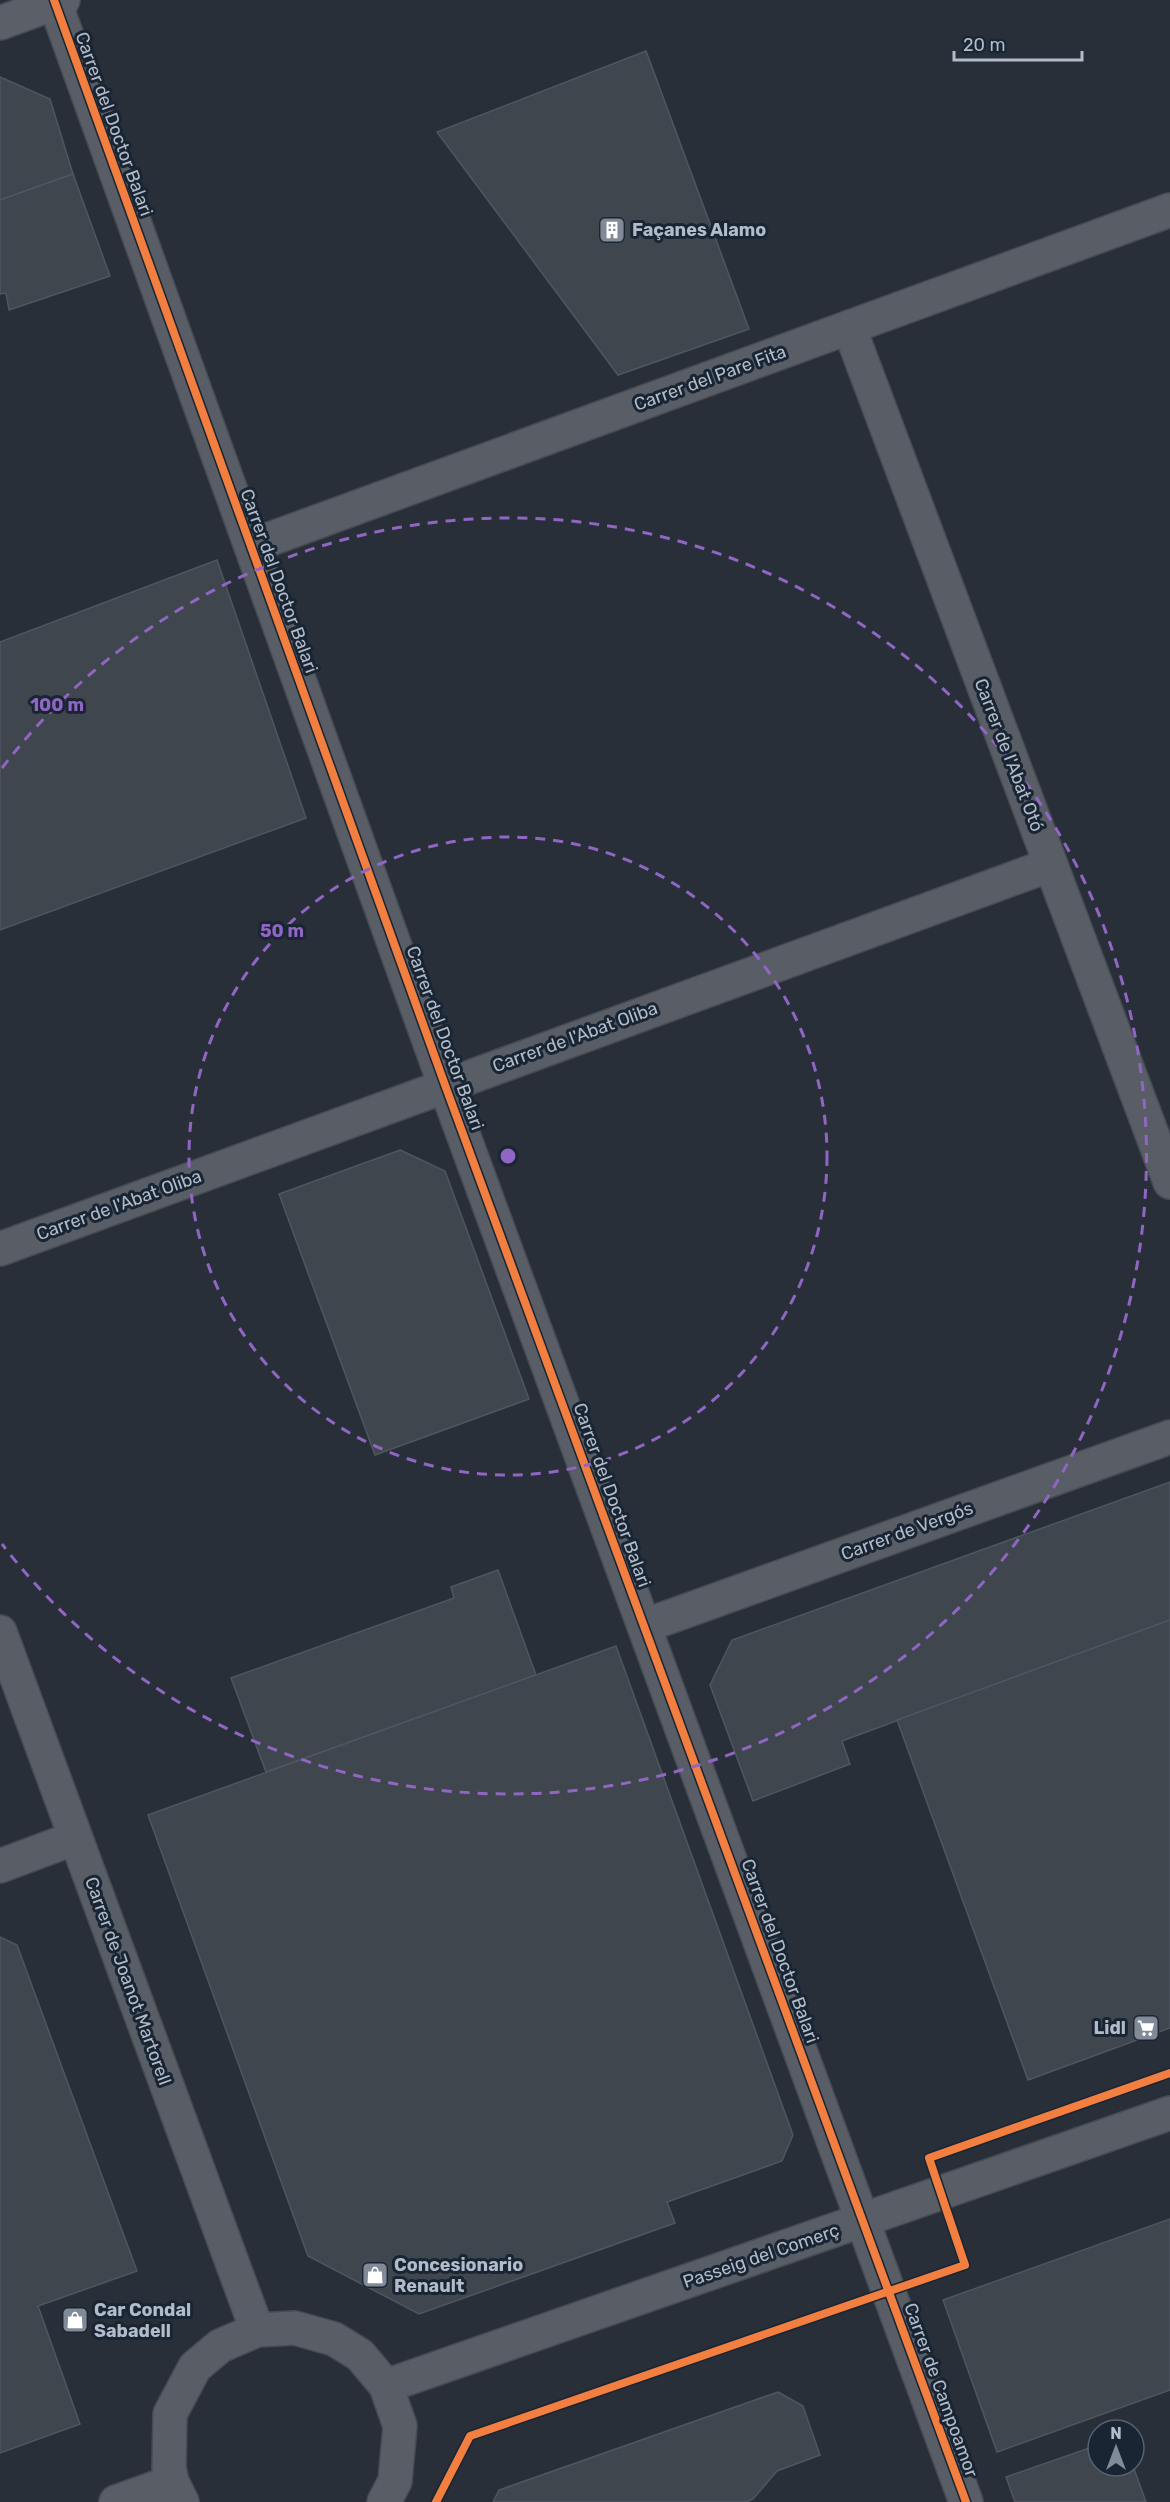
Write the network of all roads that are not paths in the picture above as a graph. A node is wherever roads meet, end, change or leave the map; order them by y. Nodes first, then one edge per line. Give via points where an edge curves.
1 (57, 1) edge
2 (0, 23) edge
3 (1170, 210) edge
4 (849, 327) junction
5 (251, 546) junction
6 (1050, 865) junction
7 (445, 1085) junction
8 (1170, 1182) edge
9 (0, 1249) edge
10 (1170, 1437) edge
11 (645, 1626) junction
12 (0, 1632) edge
13 (75, 1838) junction
14 (0, 1866) edge
15 (1170, 2113) edge
16 (863, 2220) junction
17 (257, 2330) junction
18 (386, 2386) junction
19 (177, 2492) edge
20 (116, 2502) edge
21 (384, 2502) edge
22 (966, 2502) edge

1 - 2 main road
1 - 5 street, Carrer del Doctor Balari
3 - 4 street, Carrer del Pare Fita
4 - 5 street, Carrer del Pare Fita
4 - 6 street, Carrer de l'Abat Otó
5 - 7 street, Carrer del Doctor Balari
6 - 7 street, Carrer de l'Abat Oliba
6 - 8 street, Carrer de l'Abat Otó
7 - 9 street, Carrer de l'Abat Oliba
7 - 11 street, Carrer del Doctor Balari
10 - 11 street, Carrer de Vergós
11 - 16 street, Carrer del Doctor Balari
12 - 13 street, Carrer de Joanot Martorell
13 - 14 street
13 - 17 street, Carrer de Joanot Martorell
15 - 16 street, Passeig del Comerç
16 - 18 street, Passeig del Comerç
16 - 22 street, Carrer de Campoamor
17 - 18 street via 295,2328 334,2338 360,2355
17 - 19 street via 220,2346 195,2367 170,2414 169,2468
18 - 21 street via 400,2426 395,2481
19 - 20 street

